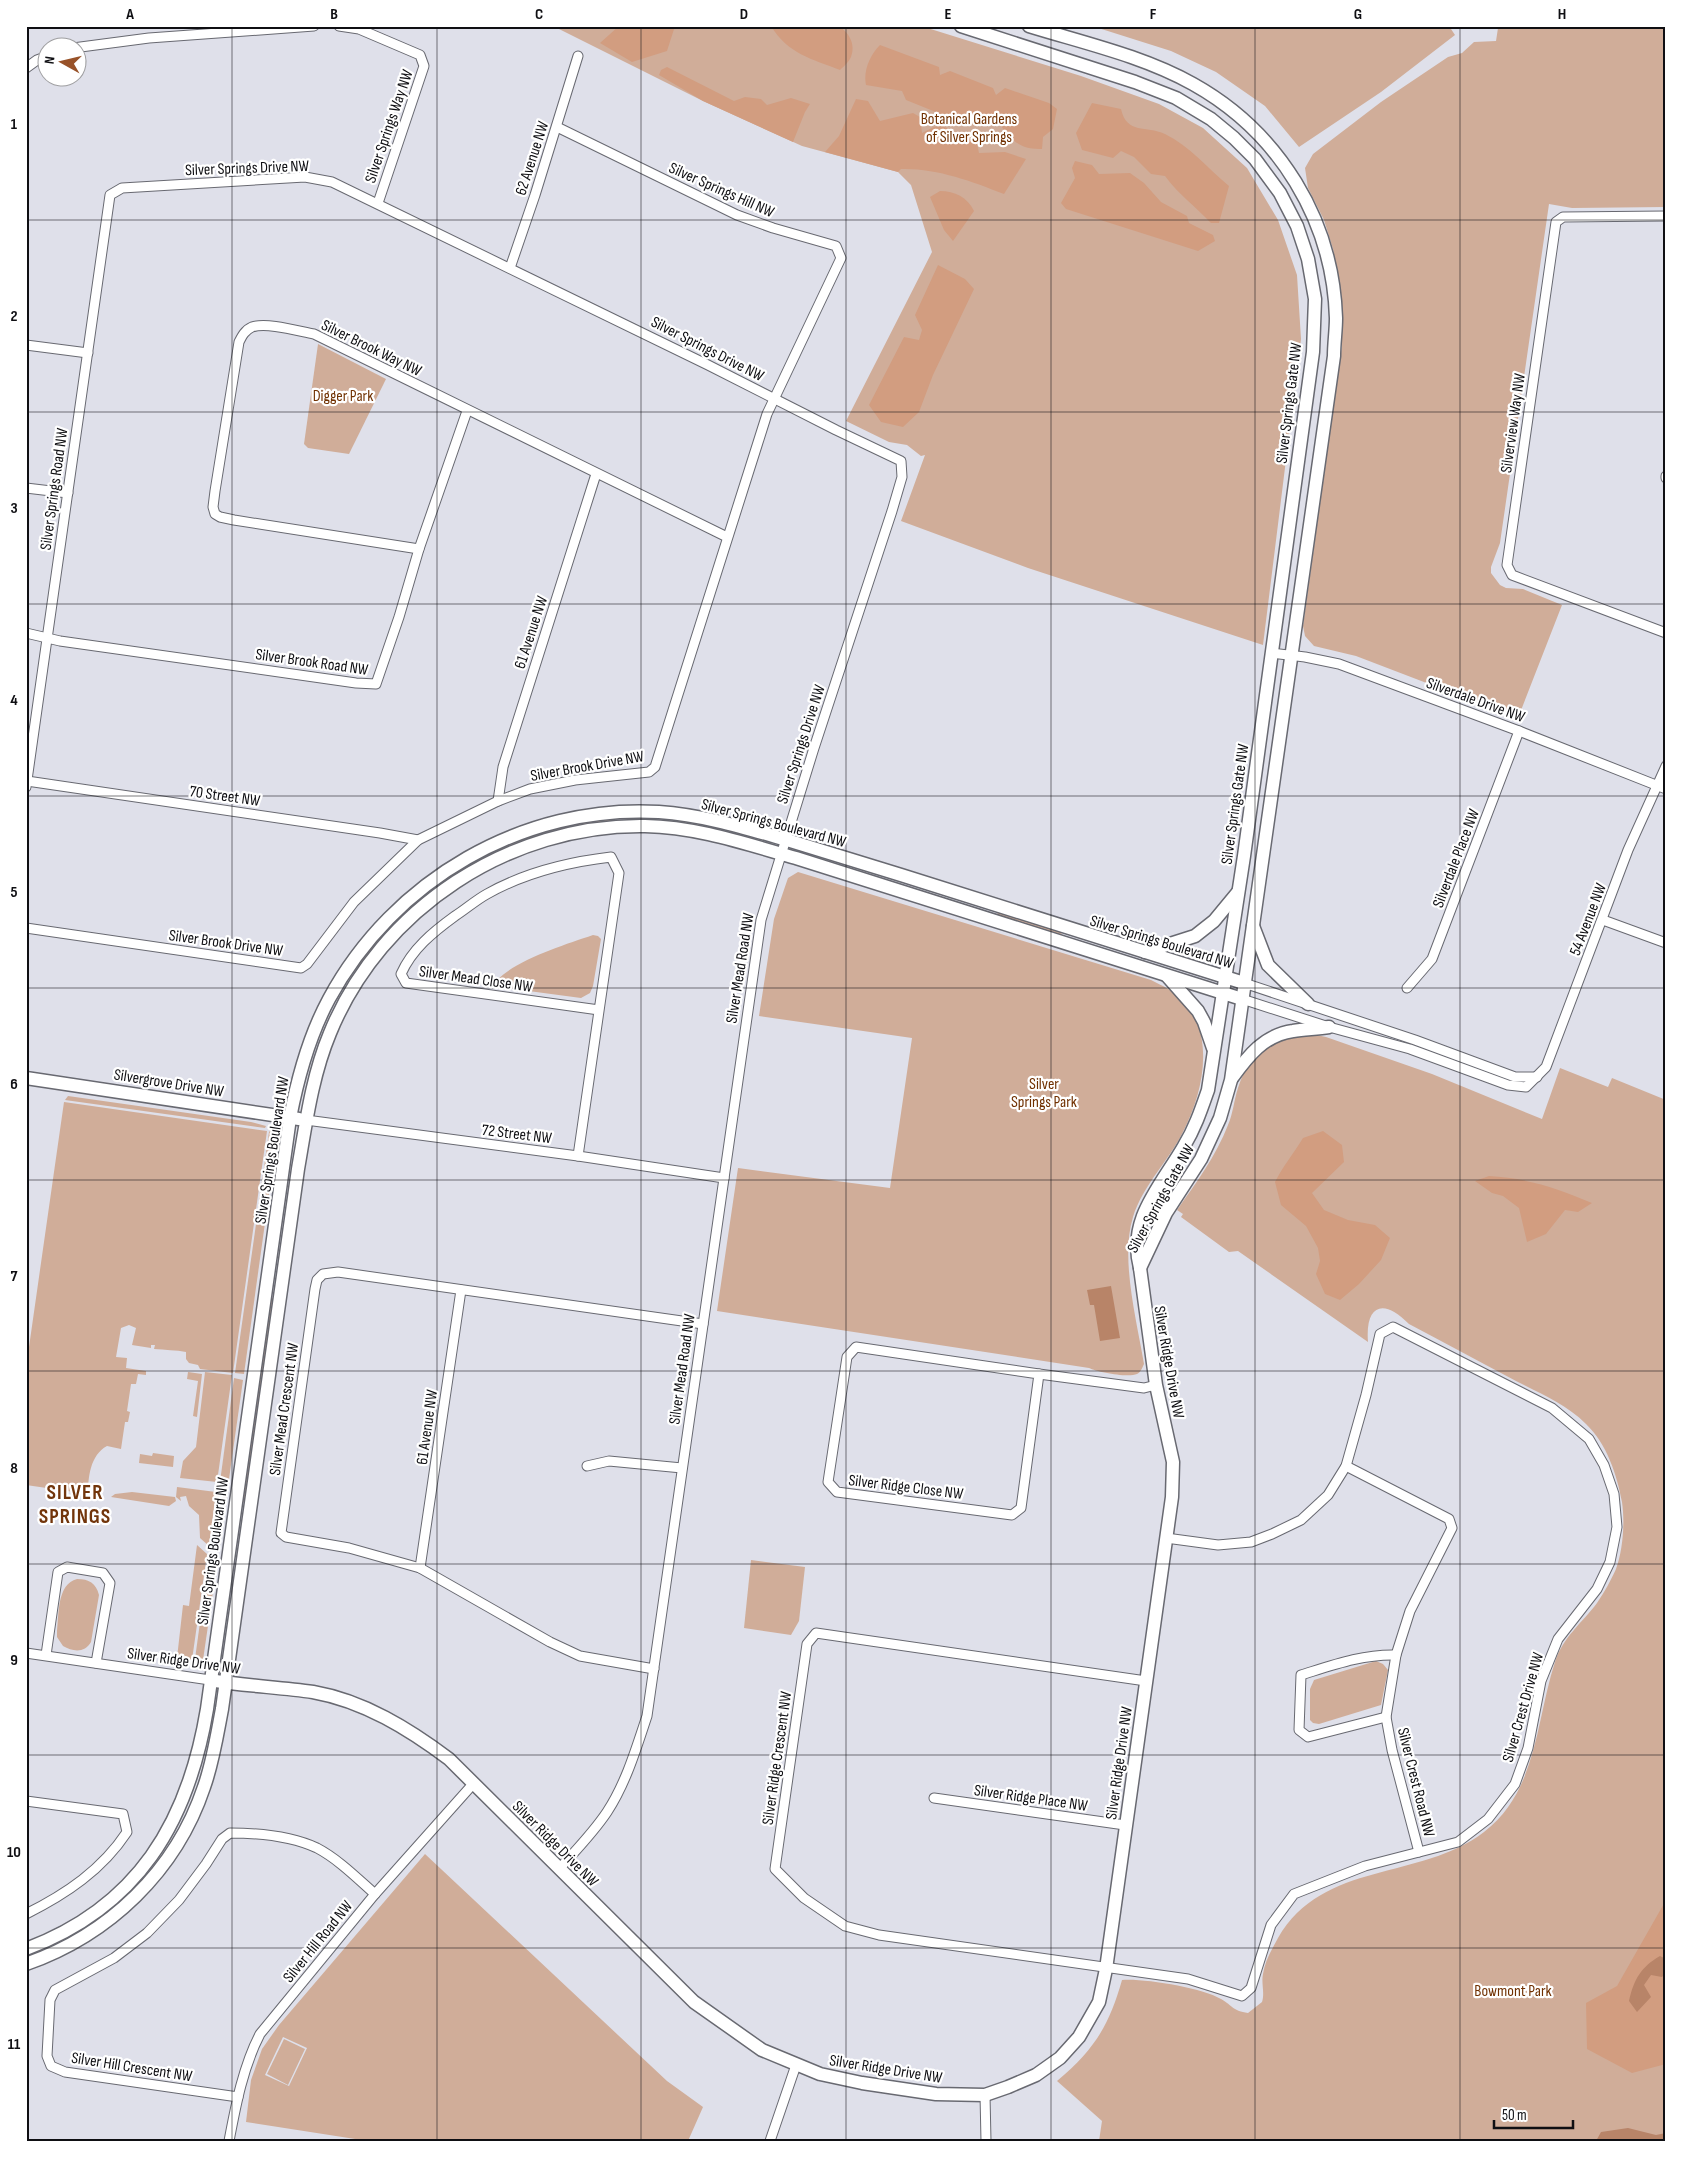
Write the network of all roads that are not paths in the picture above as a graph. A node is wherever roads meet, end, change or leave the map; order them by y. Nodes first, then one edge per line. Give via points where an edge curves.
1 (314, 26) edge
2 (339, 26) edge
3 (961, 26) edge
4 (1030, 26) edge
5 (88, 46) edge
6 (578, 56) dead end
7 (38, 60) edge
8 (26, 68) edge
9 (557, 127) junction
10 (110, 195) joint
11 (378, 203) junction
12 (1666, 216) edge
13 (510, 268) junction
14 (26, 345) edge
15 (88, 353) junction
16 (774, 399) junction
17 (467, 411) junction
18 (596, 474) junction
19 (26, 488) edge
20 (68, 493) junction
21 (727, 537) junction
22 (419, 549) junction
23 (26, 633) edge
24 (1666, 633) edge
25 (48, 638) junction
26 (1271, 653) junction
27 (1292, 656) junction
28 (1519, 731) junction
29 (1666, 766) edge
30 (27, 784) edge
31 (1656, 785) junction
32 (1666, 789) edge
33 (498, 800) junction
34 (418, 840) junction
35 (785, 840) junction
36 (781, 854) junction
37 (1238, 892) junction
38 (1603, 920) junction
39 (1252, 926) junction
40 (26, 928) edge
41 (1666, 942) edge
42 (1144, 952) junction
43 (1167, 976) junction
44 (1226, 978) junction
45 (1244, 984) junction
46 (1407, 988) dead end
47 (1223, 994) junction
48 (1242, 999) junction
49 (1308, 1004) junction
50 (599, 1010) junction
51 (1329, 1027) junction
52 (1214, 1051) junction
53 (26, 1078) edge
54 (1536, 1078) junction
55 (1230, 1080) junction
56 (290, 1118) junction
57 (306, 1120) junction
58 (578, 1156) junction
59 (724, 1178) junction
60 (1140, 1268) junction
61 (461, 1290) junction
62 (702, 1324) junction
63 (1039, 1374) junction
64 (1156, 1385) junction
65 (587, 1466) dead end
66 (1346, 1466) junction
67 (682, 1468) junction
68 (1166, 1538) junction
69 (420, 1568) junction
70 (26, 1653) edge
71 (46, 1655) junction
72 (1396, 1655) junction
73 (96, 1663) junction
74 (654, 1669) junction
75 (210, 1680) junction
76 (1146, 1681) junction
77 (226, 1683) junction
78 (1386, 1716) junction
79 (473, 1784) junction
80 (934, 1798) dead end
81 (26, 1800) edge
82 (1125, 1826) junction
83 (1419, 1852) junction
84 (560, 1868) junction
85 (375, 1894) junction
86 (26, 1914) edge
87 (26, 1949) edge
88 (26, 1964) edge
89 (1106, 1969) junction
90 (796, 2066) junction
91 (985, 2094) junction
92 (238, 2097) junction
93 (229, 2141) edge
94 (770, 2141) edge
95 (986, 2141) edge

1 - 5 street via 149,38
2 - 11 street, Silver Springs Way NW via 359,29 420,55 424,66
3 - 26 street, Silver Springs Gate NW via 1135,82 1176,98 1210,118 1255,160 1280,194 1297,226 1308,259 1315,299 1313,352
4 - 27 street, Silver Springs Gate NW via 1138,60 1192,83 1225,104 1275,150 1312,210 1332,281 1336,318 1334,356
6 - 9 street, 62 Avenue NW
7 - 8 street
9 - 13 street, 62 Avenue NW
9 - 16 street, Silver Springs Hill NW via 737,215 836,246 841,258
10 - 11 street, Silver Springs Drive NW via 122,188 305,177 332,182
10 - 15 street, Silver Springs Road NW
11 - 13 street, Silver Springs Drive NW
12 - 24 street, Silverview Way NW via 1563,217 1556,222 1507,565 1512,576
13 - 16 street, Silver Springs Drive NW
14 - 15 street
15 - 20 street, Silver Springs Road NW
16 - 21 street, Silver Brook Drive NW
16 - 35 street, Silver Springs Drive NW via 901,461 902,477
17 - 18 street, Silver Brook Way NW
17 - 22 street, Silver Brook Road NW
17 - 22 street, Silver Brook Way NW via 314,334 275,327 252,327 239,342 215,491 215,514 234,520
18 - 21 street, Silver Brook Way NW
18 - 33 street, 61 Avenue NW via 503,767
19 - 20 street
20 - 25 street, Silver Springs Road NW
21 - 33 street, Silver Brook Drive NW via 655,768 649,772 575,780 530,789
22 - 25 street, Silver Brook Road NW via 379,680 373,685
23 - 25 street, Silver Brook Road NW
25 - 30 street, Silver Springs Road NW
26 - 27 street, Silverdale Drive NW
26 - 37 street, Silver Springs Gate NW
27 - 28 street, Silverdale Drive NW via 1339,664
27 - 39 street, Silver Springs Gate NW
28 - 31 street, Silverdale Drive NW
28 - 46 street, Silverdale Place NW via 1432,959
29 - 31 street, 54 Avenue NW
30 - 34 street, 70 Street NW
31 - 32 street, Silverdale Drive NW
31 - 38 street, 54 Avenue NW
33 - 34 street, Silver Brook Drive NW
34 - 40 street, Silver Brook Drive NW via 354,902 301,968
35 - 36 street, Silver Springs Drive NW
35 - 42 street, Silver Springs Boulevard NW
35 - 56 street, Silver Springs Boulevard NW via 705,819 638,812 558,822 493,844 468,857 415,893 377,930 350,963 312,1036
36 - 43 street, Silver Springs Boulevard NW
36 - 57 street, Silver Springs Boulevard NW via 709,834 627,827 556,837 524,847 473,871 443,890 411,917 382,946 358,979 322,1052
36 - 59 street, Silver Mead Road NW via 761,920
37 - 42 street via 1214,921 1195,936
37 - 44 street, Silver Springs Gate NW
38 - 41 street
38 - 54 street, 54 Avenue NW via 1546,1067
39 - 45 street, Silver Springs Gate NW
39 - 49 street via 1268,965
42 - 44 street, Silver Springs Boulevard NW
43 - 47 street, Silver Springs Boulevard NW
43 - 52 street via 1198,1011
44 - 45 street, Silver Springs Boulevard NW
44 - 47 street, Silver Springs Gate NW
45 - 48 street, Silver Springs Gate NW
45 - 49 street, Silver Springs Boulevard NW
47 - 48 street, Silver Springs Boulevard NW
47 - 52 street, Silver Springs Gate NW
48 - 51 street, Silver Springs Boulevard NW
48 - 55 street, Silver Springs Gate NW
49 - 54 street, Silver Springs Boulevard NW via 1515,1077
50 - 50 street, Silver Mead Close NW via 619,873 611,857 575,861 534,873 486,894 432,934 408,958 401,974 406,983
50 - 58 street, Silver Mead Close NW
51 - 54 street, Silver Springs Boulevard NW via 1410,1049 1508,1085 1526,1087
51 - 55 street via 1293,1031 1266,1040 1252,1050
52 - 60 street, Silver Springs Gate NW via 1208,1090 1197,1122 1142,1215 1136,1252
53 - 56 street, Silvergrove Drive NW
55 - 60 street, Silver Springs Gate NW via 1220,1118 1201,1159 1166,1213
56 - 57 street, Silvergrove Drive NW
56 - 75 street, Silver Springs Boulevard NW
57 - 58 street, 72 Street NW
57 - 77 street, Silver Springs Boulevard NW
58 - 59 street, 72 Street NW
59 - 62 street, Silver Mead Road NW
60 - 64 street, Silver Ridge Drive NW
61 - 62 street, Silver Mead Crescent NW
61 - 69 street, 61 Avenue NW
61 - 69 street, Silver Mead Crescent NW via 338,1272 323,1274 315,1289 281,1533 286,1537 349,1548
62 - 67 street, Silver Mead Road NW
63 - 63 street, Silver Ridge Close NW via 856,1347 848,1357 828,1482 837,1492 1012,1515 1021,1508
63 - 64 street, Silver Ridge Close NW via 1144,1388
64 - 68 street, Silver Ridge Drive NW via 1172,1462 1172,1496
65 - 67 street via 609,1461
66 - 68 street, Silver Crest Drive NW via 1328,1495 1301,1520 1272,1534 1251,1542 1218,1545
66 - 72 street, Silver Crest Road NW via 1449,1519 1452,1528 1410,1611
66 - 83 street, Silver Crest Drive NW via 1380,1334 1393,1327 1552,1408 1589,1439 1604,1465 1614,1494 1617,1527 1610,1562 1597,1589 1558,1638 1541,1681 1528,1748 1515,1784 1488,1819 1458,1842
67 - 74 street, Silver Mead Road NW
68 - 76 street, Silver Ridge Drive NW
69 - 74 street, Silver Mead Crescent NW via 580,1656
70 - 71 street, Silver Ridge Drive NW
71 - 73 street, Silver Ridge Drive NW
71 - 73 street via 58,1572 67,1567 102,1573 110,1583
72 - 78 street, Silver Crest Road NW
72 - 78 street via 1380,1654 1354,1659 1302,1675 1299,1730 1308,1737
73 - 75 street, Silver Ridge Drive NW
74 - 84 street, Silver Mead Road NW via 647,1716 630,1768 608,1811
75 - 77 street, Silver Ridge Drive NW
75 - 87 street, Silver Springs Boulevard NW via 202,1741 195,1766 179,1811 157,1849 118,1894 87,1918
76 - 82 street, Silver Ridge Drive NW
76 - 89 street, Silver Ridge Crescent NW via 816,1633 807,1644 779,1839 775,1869 804,1898 845,1926 879,1935
77 - 79 street, Silver Ridge Drive NW via 314,1693 346,1701 383,1716 416,1734 449,1759
77 - 88 street, Silver Springs Boulevard NW via 204,1787 192,1818 173,1850 142,1891 120,1911 86,1936
78 - 83 street, Silver Crest Road NW
79 - 84 street, Silver Ridge Drive NW
79 - 85 street, Silver Hill Road NW
80 - 82 street, Silver Ridge Place NW
81 - 86 street via 123,1814 127,1832 114,1852 78,1884
82 - 89 street, Silver Ridge Drive NW
83 - 89 street, Silver Crest Drive NW via 1365,1866 1294,1894 1272,1925 1251,1988 1242,1996 1188,1979
84 - 90 street, Silver Ridge Drive NW via 694,2002 762,2050
85 - 92 street, Silver Hill Road NW via 260,2034 250,2054
85 - 92 street, Silver Hill Crescent NW via 318,1848 271,1836 230,1833 222,1839 179,1900 147,1933 114,1958 55,1990 50,2000 47,2056 51,2066 65,2072
89 - 91 street, Silver Ridge Drive NW via 1099,2002 1079,2037 1060,2058 1036,2075
90 - 91 street, Silver Ridge Drive NW via 862,2083 936,2094
90 - 94 street
91 - 95 street
92 - 93 street, Silver Hill Road NW

